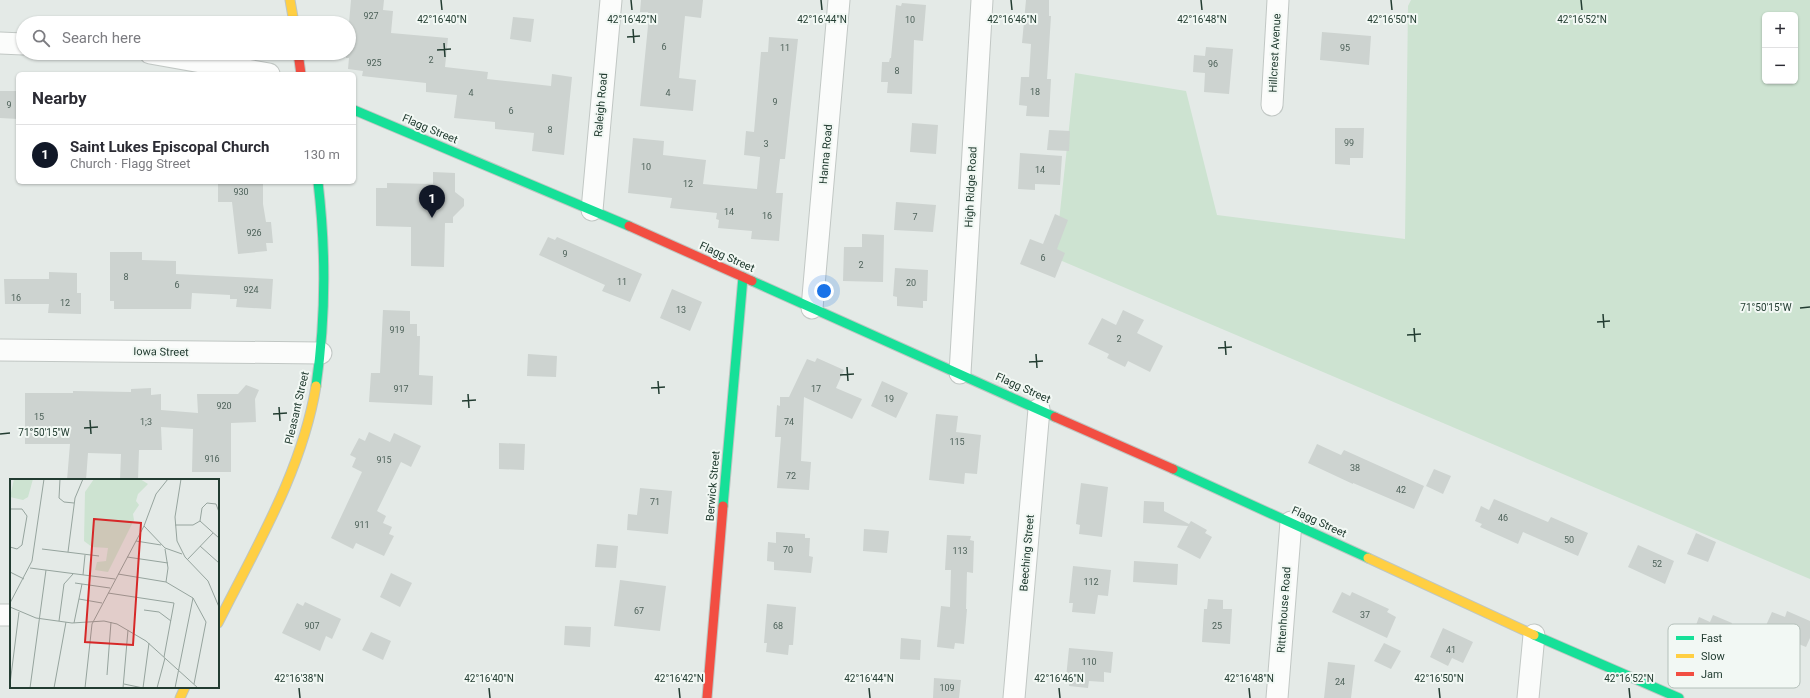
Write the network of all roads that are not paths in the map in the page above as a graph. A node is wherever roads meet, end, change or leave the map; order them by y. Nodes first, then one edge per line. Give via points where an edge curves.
1 (290, 0) edge
2 (611, 0) edge
3 (839, 0) edge
4 (982, 0) edge
5 (1278, 0) edge
6 (293, 16) edge
7 (0, 43) edge
8 (16, 44) edge
9 (190, 60) edge
10 (299, 60) edge
11 (258, 72) edge
12 (301, 72) edge
13 (1272, 105) dead end
14 (356, 111) edge
15 (318, 184) edge
16 (592, 210) junction
17 (742, 277) junction
18 (812, 308) junction
19 (0, 350) edge
20 (321, 353) junction
21 (960, 373) junction
22 (1039, 409) junction
23 (1291, 522) junction
24 (219, 620) edge
25 (1534, 635) junction
26 (185, 688) edge
27 (180, 698) edge
28 (707, 698) edge
29 (1014, 698) edge
30 (1277, 698) edge
31 (1528, 698) edge
32 (1679, 698) edge

1 - 6 street
2 - 16 street, Raleigh Road
3 - 18 street, Hanna Road
4 - 21 street, High Ridge Road
5 - 13 street, Hillcrest Avenue
7 - 8 street
9 - 11 street
10 - 12 street
14 - 16 street, Flagg Street
15 - 20 street, Pleasant Street via 326,268
16 - 17 street, Flagg Street
17 - 18 street, Flagg Street
17 - 28 street, Berwick Street
18 - 21 street, Flagg Street
19 - 20 street, Iowa Street
20 - 24 street, Pleasant Street via 310,415 293,469
21 - 22 street, Flagg Street
22 - 23 street, Flagg Street
22 - 29 street, Beeching Street
23 - 25 street, Flagg Street
23 - 30 street, Rittenhouse Road
25 - 31 street
25 - 32 street, Flagg Street
26 - 27 street

